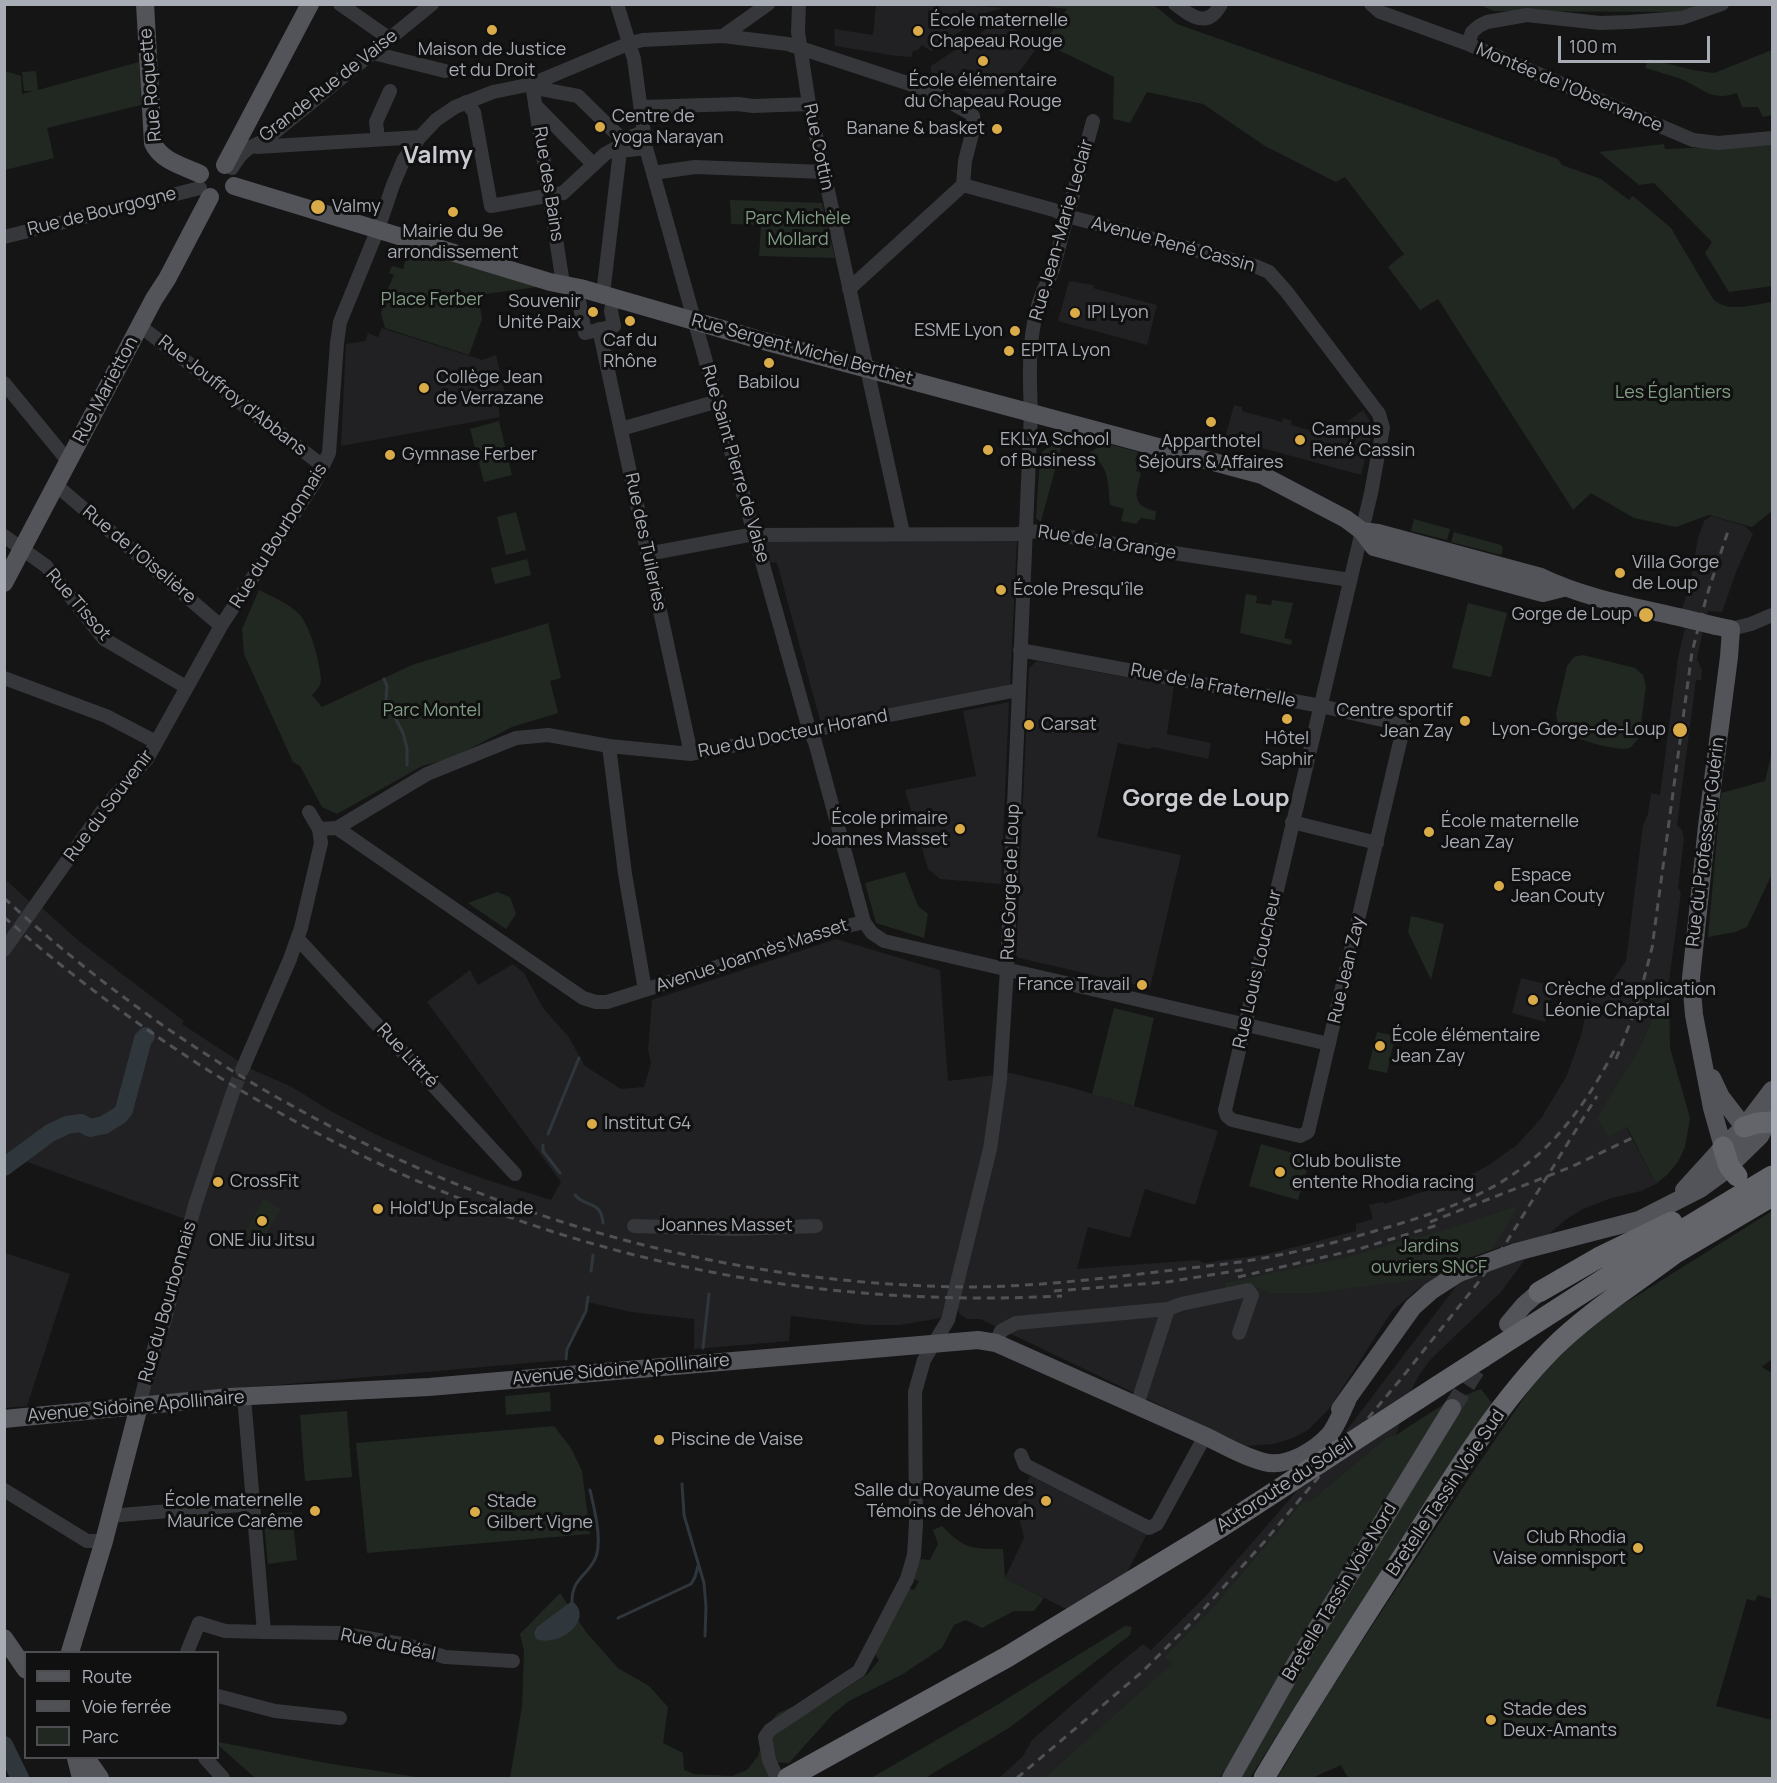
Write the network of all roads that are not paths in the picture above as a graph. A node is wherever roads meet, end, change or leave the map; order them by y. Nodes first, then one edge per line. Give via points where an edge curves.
1 (145, 4) edge
2 (310, 4) edge
3 (340, 4) edge
4 (432, 4) edge
5 (617, 4) edge
6 (768, 4) edge
7 (799, 4) edge
8 (1175, 4) edge
9 (1221, 4) edge
10 (1371, 4) edge
11 (1722, 4) edge
12 (757, 9) edge
13 (1384, 9) edge
14 (723, 36) junction
15 (390, 39) junction
16 (630, 43) junction
17 (1467, 44) junction
18 (800, 49) junction
19 (373, 53) junction
20 (445, 71) dead end
21 (532, 84) junction
22 (390, 91) dead end
23 (466, 102) junction
24 (809, 104) junction
25 (535, 105) junction
26 (641, 107) junction
27 (1093, 121) dead end
28 (643, 132) junction
29 (420, 137) junction
30 (1773, 138) edge
31 (378, 139) junction
32 (621, 146) junction
33 (247, 147) junction
34 (646, 148) junction
35 (593, 165) junction
36 (824, 172) junction
37 (230, 173) junction
38 (653, 173) junction
39 (963, 185) junction
40 (204, 186) junction
41 (550, 196) junction
42 (1067, 216) junction
43 (378, 229) junction
44 (4, 237) edge
45 (572, 286) junction
46 (849, 289) junction
47 (609, 296) junction
48 (695, 322) junction
49 (140, 326) junction
50 (599, 329) junction
51 (867, 368) junction
52 (4, 383) edge
53 (718, 401) junction
54 (1031, 412) junction
55 (621, 429) junction
56 (69, 461) junction
57 (323, 466) junction
58 (56, 485) junction
59 (1362, 531) junction
60 (1025, 533) junction
61 (903, 534) junction
62 (755, 535) junction
63 (4, 536) edge
64 (22, 550) junction
65 (647, 555) junction
66 (1350, 580) junction
67 (4, 583) edge
68 (1773, 615) edge
69 (221, 626) junction
70 (1723, 628) junction
71 (1020, 650) junction
72 (4, 678) edge
73 (186, 687) junction
74 (1018, 690) junction
75 (1321, 706) junction
76 (1404, 725) joint
77 (810, 732) junction
78 (156, 742) junction
79 (609, 746) junction
80 (691, 754) junction
81 (309, 812) dead end
82 (1293, 822) junction
83 (337, 828) junction
84 (319, 829) junction
85 (1377, 843) junction
86 (864, 922) junction
87 (298, 939) junction
88 (4, 950) edge
89 (1007, 969) junction
90 (645, 990) junction
91 (1245, 1024) junction
92 (1329, 1044) junction
93 (1702, 1056) junction
94 (242, 1070) tunnel mouth
95 (233, 1092) tunnel mouth
96 (1227, 1116) joint
97 (1757, 1116) edge
98 (1730, 1163) junction
99 (515, 1174) dead end
100 (1773, 1175) edge
101 (1773, 1196) edge
102 (634, 1226) dead end
103 (816, 1226) dead end
104 (1678, 1251) junction
105 (1539, 1292) joint
106 (1168, 1309) junction
107 (1508, 1324) dead end
108 (1239, 1333) dead end
109 (934, 1343) junction
110 (996, 1343) junction
111 (244, 1397) junction
112 (1445, 1397) junction
113 (138, 1406) junction
114 (1137, 1406) junction
115 (4, 1419) edge
116 (1211, 1439) junction
117 (1021, 1455) dead end
118 (4, 1490) edge
119 (253, 1504) junction
120 (109, 1516) junction
121 (104, 1541) junction
122 (264, 1632) junction
123 (4, 1638) edge
124 (71, 1651) edge
125 (187, 1651) edge
126 (513, 1661) dead end
127 (24, 1667) edge
128 (219, 1696) edge
129 (340, 1718) dead end
130 (76, 1759) edge
131 (87, 1759) edge
132 (206, 1759) edge
133 (81, 1779) edge
134 (100, 1779) edge
135 (223, 1779) edge
136 (777, 1779) edge
137 (788, 1779) edge
138 (815, 1779) edge
139 (1231, 1779) edge
140 (1264, 1779) edge

1 - 40 main road, Rue Roquette via 153,143 164,158
2 - 37 main road
3 - 15 street
4 - 15 street, Grande Rue de Vaise
5 - 16 street, Rue Saint Pierre de Vaise
6 - 12 street
7 - 18 street, Rue Cottin
8 - 9 street via 1192,18 1203,19
10 - 13 street, Montée de l'Observance via 1380,12
11 - 17 street via 1682,18 1629,22 1527,15 1487,22 1473,30
12 - 14 street
13 - 17 street, Montée de l'Observance
14 - 16 street, Rue du Bourbonnais
14 - 18 street, Rue du Bourbonnais
15 - 19 street, Grande Rue de Vaise
16 - 21 street, Rue du Bourbonnais
16 - 26 street, Rue Saint Pierre de Vaise
17 - 30 street, Montée de l'Observance via 1693,140 1718,143
18 - 24 street, Rue Cottin
18 - 39 street, Rue du Bourbonnais via 907,83 970,113 975,126
19 - 20 street
19 - 33 street, Grande Rue de Vaise via 264,141
21 - 23 street, Rue du Bourbonnais
21 - 25 street, Rue des Bains
21 - 32 street via 578,96
22 - 31 street via 376,122
23 - 29 street, Rue du Bourbonnais via 436,120
23 - 41 street via 474,112 491,206
24 - 26 street
24 - 36 street, Rue Cottin
25 - 35 street
25 - 41 street, Rue des Bains
26 - 28 street, Rue Saint Pierre de Vaise
27 - 42 street, Rue Jean-Marie Leclair
28 - 32 street
28 - 34 street, Rue Saint Pierre de Vaise
29 - 31 street
29 - 43 street, Rue du Bourbonnais via 400,167
31 - 33 street
32 - 34 street
32 - 35 street
32 - 47 street
33 - 37 street, Grande Rue de Vaise
34 - 38 street, Rue Saint Pierre de Vaise
35 - 41 street via 563,193
36 - 38 street via 695,167
36 - 46 street, Rue Cottin
37 - 40 main road via 211,164
37 - 40 main road via 232,191 222,198
37 - 43 main road, Rue Sergent Michel Berthet
38 - 48 street, Rue Saint Pierre de Vaise
39 - 42 street, Avenue René Cassin
39 - 46 street
40 - 44 street, Rue de Bourgogne
40 - 49 main road, Rue Marietton
41 - 45 street, Rue des Bains
42 - 54 street, Rue Jean-Marie Leclair via 1034,324
42 - 59 street, Avenue René Cassin via 1269,272 1379,414 1383,428 1381,447
43 - 45 main road, Rue Sergent Michel Berthet
43 - 57 street, Rue du Bourbonnais via 340,322 330,453
45 - 47 main road, Rue Sergent Michel Berthet
45 - 50 street, Rue des Bains via 578,295 585,333
46 - 51 street, Rue Cottin
47 - 48 main road, Rue Sergent Michel Berthet
47 - 50 street via 614,326
48 - 51 main road, Rue Sergent Michel Berthet
48 - 53 street, Rue Saint Pierre de Vaise
49 - 56 main road, Rue Marietton
49 - 57 street, Rue Jouffroy d'Abbans
50 - 55 street, Rue des Tuileries
51 - 54 main road, Rue Sergent Michel Berthet
51 - 61 street, Rue Cottin
52 - 56 street
53 - 55 street
53 - 62 street, Rue Saint Pierre de Vaise
54 - 59 main road, Rue Sergent Michel Berthet via 1262,475
54 - 60 street, Rue Gorge de Loup
55 - 65 street, Rue des Tuileries
56 - 58 main road, Rue Marietton
57 - 69 street, Rue du Bourbonnais
58 - 64 main road, Rue Marietton
58 - 69 street, Rue de l'Oiselière
59 - 66 street, Rue Louis Loucheur
59 - 70 main road, Rue Sergent Michel Berthet, bridge
60 - 61 street, Rue de la Grange
60 - 66 street, Rue de la Grange
60 - 71 street, Rue Gorge de Loup
61 - 62 street, Rue de la Grange
62 - 65 street, Rue de la Grange
62 - 77 street, Rue Saint Pierre de Vaise
63 - 64 street, Rue Tissot
64 - 67 main road, Rue Marietton
64 - 73 street, Rue Tissot via 46,566 104,639
65 - 80 street, Rue des Tuileries
66 - 75 street, Rue Louis Loucheur
68 - 70 street via 1751,624
69 - 73 street, Rue du Souvenir
70 - 93 main road, Rue du Professeur Guérin via 1730,657 1691,978
71 - 74 street, Rue Gorge de Loup
71 - 75 street, Rue de la Fraternelle
72 - 78 street via 106,716
73 - 78 street, Rue du Souvenir
74 - 77 street, Rue du Docteur Horand
74 - 89 street, Rue Gorge de Loup
75 - 76 street, Rue de la Fraternelle
75 - 82 street, Rue Louis Loucheur
76 - 85 street, Rue Jean Zay
77 - 80 street, Rue du Docteur Horand
77 - 86 street, Rue Saint Pierre de Vaise
78 - 88 street, Rue du Souvenir
79 - 80 street, Rue du Docteur Horand
79 - 83 street, Rue du Docteur Horand via 548,735 516,738 427,774
79 - 90 street
81 - 84 street
82 - 85 street
82 - 91 street, Rue Louis Loucheur
83 - 84 street
83 - 90 street, Avenue Joannès Masset via 583,998 608,1002
84 - 87 street via 319,858
85 - 92 street, Rue Jean Zay
86 - 89 street, Avenue Joannès Masset via 884,941
86 - 90 street, Avenue Joannès Masset
87 - 94 street
87 - 99 street, Rue Littré
89 - 91 street, Avenue Joannès Masset
89 - 109 street, Rue Gorge de Loup via 1000,1079 990,1149 948,1320
91 - 92 street, Avenue Joannès Masset
91 - 96 street, Rue Louis Loucheur via 1225,1110
92 - 96 street, Rue Jean Zay via 1308,1132 1304,1135
93 - 97 main road, Rue du Professeur Guérin via 1721,1097
93 - 98 main road, Rue du Professeur Guérin via 1712,1108
95 - 113 street, Rue du Bourbonnais via 195,1205
97 - 98 main road, Avenue Sidoine Apollinaire
98 - 116 main road, Avenue Sidoine Apollinaire, bridge via 1700,1189 1639,1220 1516,1252 1468,1268 1440,1285 1413,1307 1397,1327 1331,1432 1316,1448 1298,1457 1266,1463
100 - 105 highway via 1598,1258
100 - 112 highway, Autoroute du Soleil via 1646,1252
101 - 104 highway, Autoroute du Soleil
102 - 103 street, Joannes Masset
104 - 112 highway, Autoroute du Soleil
104 - 140 highway, Bretelle Tassin Voie Sud via 1575,1329 1532,1370 1441,1497
105 - 107 main road
106 - 108 street via 1248,1290 1252,1295
106 - 110 street via 1016,1323 1001,1331
106 - 114 street
109 - 110 main road, Avenue Sidoine Apollinaire
109 - 111 main road, Avenue Sidoine Apollinaire via 429,1387
109 - 136 street, Rue Gorge de Loup via 924,1360 915,1392 916,1524 914,1555 907,1579 860,1671 765,1737
110 - 114 main road, Avenue Sidoine Apollinaire
111 - 113 main road, Avenue Sidoine Apollinaire
111 - 119 street
112 - 137 highway, Autoroute du Soleil, bridge via 1006,1657
112 - 138 highway, Autoroute du Soleil via 1229,1536 1043,1649
112 - 139 main road, Bretelle Tassin Voie Nord
113 - 115 main road, Avenue Sidoine Apollinaire
113 - 120 main road, Rue du Bourbonnais
114 - 116 main road, Avenue Sidoine Apollinaire
116 - 117 street via 1157,1524 1149,1528 1025,1465
118 - 121 street via 87,1540
119 - 120 street
119 - 122 street
120 - 121 main road, Rue du Bourbonnais
121 - 124 main road, Rue du Bourbonnais
122 - 125 street, Rue du Béal via 225,1631 199,1623
122 - 126 street, Rue du Béal via 339,1633 407,1645 445,1657
123 - 127 main road
128 - 129 street via 275,1711
130 - 133 main road
131 - 134 main road
132 - 135 street

